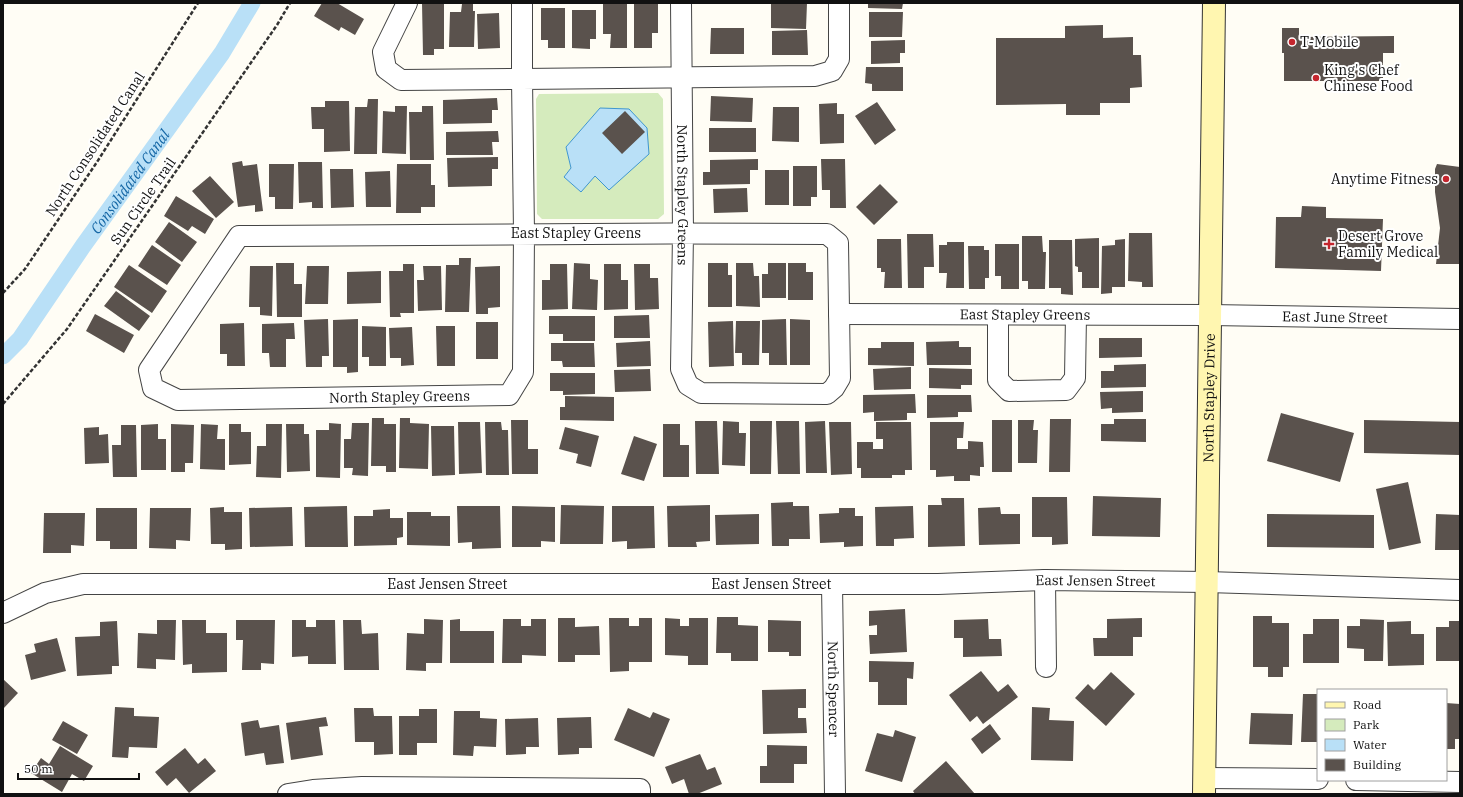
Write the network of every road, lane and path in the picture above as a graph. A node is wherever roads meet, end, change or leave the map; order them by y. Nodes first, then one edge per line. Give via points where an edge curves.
1 (198, 3) edge
2 (290, 3) edge
3 (407, 3) edge
4 (522, 3) edge
5 (681, 3) edge
6 (839, 3) edge
7 (1214, 3) edge
8 (681, 78) junction
9 (522, 79) junction
10 (524, 233) junction
11 (683, 234) junction
12 (239, 236) joint
13 (3, 293) edge
14 (839, 314) junction
15 (998, 315) junction
16 (1076, 315) junction
17 (1210, 315) junction
18 (1460, 319) edge
19 (688, 385) joint
20 (3, 404) edge
21 (1045, 580) junction
22 (1207, 582) junction
23 (832, 584) junction
24 (1460, 590) edge
25 (3, 613) edge
26 (1046, 667) dead end
27 (1317, 780) edge
28 (1373, 781) edge
29 (1204, 786) edge
30 (1456, 786) edge
31 (640, 792) edge
32 (288, 794) edge
33 (835, 794) edge

1 - 13 path, North Consolidated Canal via 97,162 25,269
2 - 20 path, Sun Circle Trail via 67,329
3 - 9 street via 383,52 386,69 401,80
4 - 9 street
5 - 8 street, North Stapley Greens
6 - 8 street via 838,59 832,71 815,76
7 - 17 main road, North Stapley Drive
8 - 9 street
8 - 11 street, North Stapley Greens
9 - 10 street, North Stapley Greens
10 - 11 street, East Stapley Greens
10 - 12 street, East Stapley Greens
10 - 12 street, North Stapley Greens via 523,372 509,395 178,400 153,388 149,370
11 - 14 street, East Stapley Greens via 827,234 838,243
11 - 19 street, North Stapley Greens via 681,369
14 - 15 street, East Stapley Greens
14 - 19 street, East Stapley Greens via 840,378 827,394 701,393
15 - 16 street, East Stapley Greens
15 - 16 street via 998,380 1009,391 1066,390 1075,378
16 - 17 street, East Stapley Greens
17 - 18 street, East June Street
17 - 22 main road, North Stapley Drive
21 - 22 street, East Jensen Street
21 - 23 street, East Jensen Street
21 - 26 street
22 - 24 street, East Jensen Street
22 - 29 main road, North Stapley Drive
23 - 25 street, East Jensen Street via 83,584 45,593
23 - 33 street, North Spencer
27 - 29 street
28 - 30 street
31 - 32 street via 362,787

